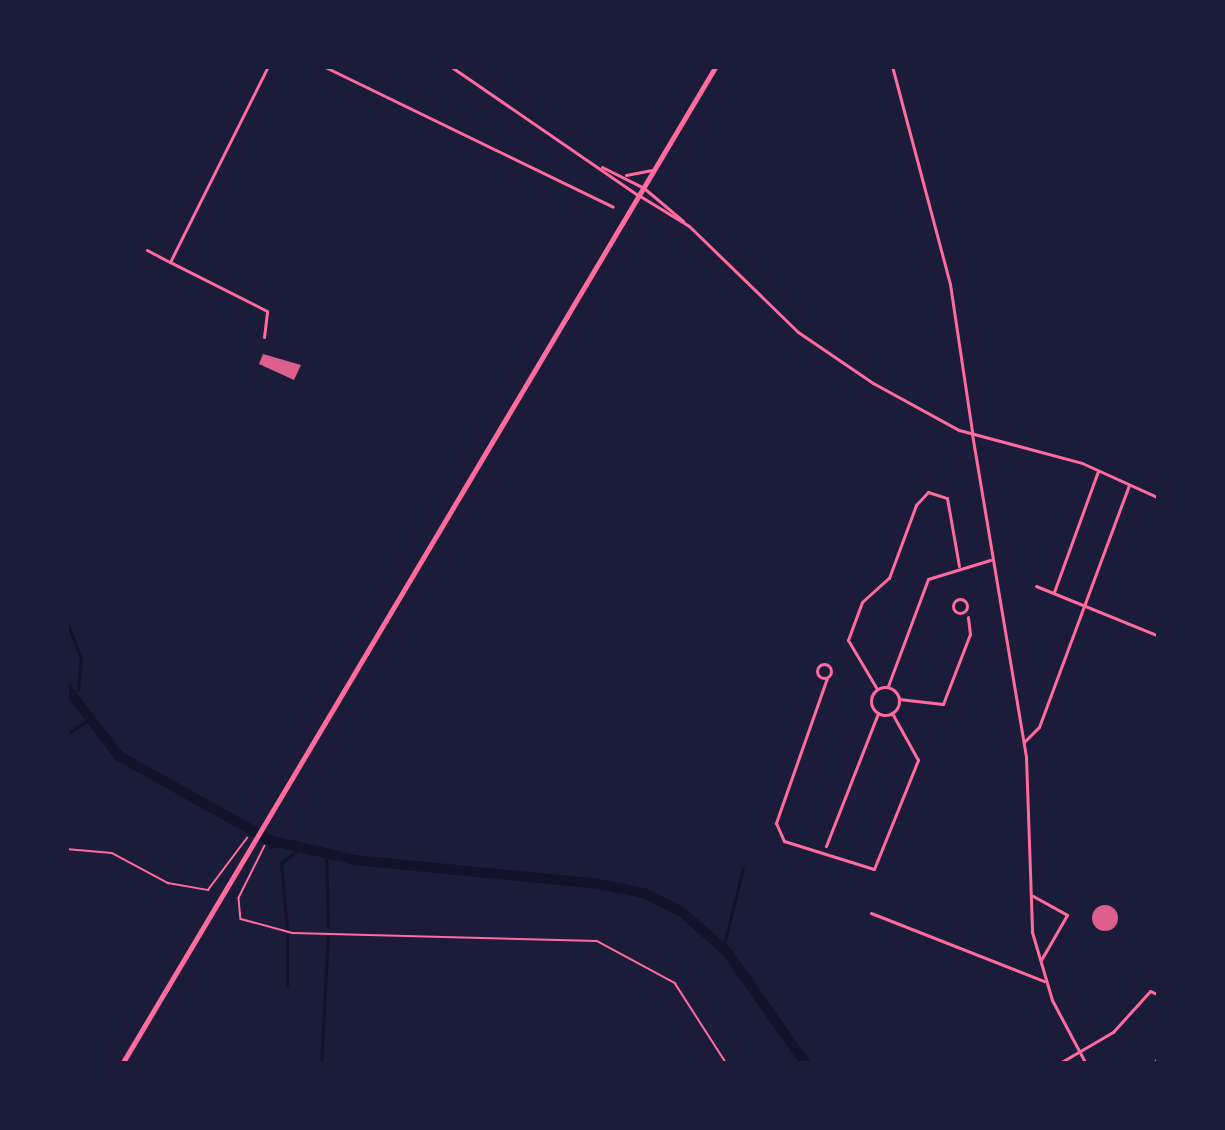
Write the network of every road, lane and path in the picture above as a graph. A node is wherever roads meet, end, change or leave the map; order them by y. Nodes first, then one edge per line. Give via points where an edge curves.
1 (268, 66) edge
2 (323, 66) edge
3 (450, 66) edge
4 (716, 66) edge
5 (892, 66) edge
6 (595, 164) junction
7 (657, 166) junction
8 (624, 175) junction
9 (644, 189) junction
10 (639, 196) junction
11 (613, 207) dead end
12 (689, 226) junction
13 (147, 250) dead end
14 (170, 262) junction
15 (264, 337) dead end
16 (972, 434) junction
17 (1098, 469) junction
18 (1130, 484) junction
19 (1159, 498) edge
20 (992, 559) junction
21 (959, 566) junction
22 (1036, 586) dead end
23 (1054, 593) junction
24 (1084, 606) junction
25 (968, 616) dead end
26 (1159, 636) edge
27 (827, 678) dead end
28 (888, 686) junction
29 (877, 689) junction
30 (899, 699) junction
31 (878, 713) junction
32 (892, 713) junction
33 (1024, 742) junction
34 (244, 838) dead end
35 (825, 848) junction
36 (66, 849) edge
37 (266, 849) dead end
38 (1030, 895) junction
39 (871, 913) dead end
40 (1040, 961) junction
41 (1045, 981) junction
42 (1159, 994) edge
43 (1079, 1052) junction
44 (1159, 1058) edge
45 (122, 1064) edge
46 (727, 1064) edge
47 (1058, 1064) edge
48 (1086, 1064) edge
49 (1152, 1064) edge

1 - 14 street
2 - 11 street
3 - 6 street
4 - 7 main road
5 - 16 street via 950,284
6 - 8 street
6 - 10 street
7 - 8 street
7 - 9 main road
8 - 9 street
9 - 10 main road
9 - 12 street
10 - 12 street
10 - 45 main road
12 - 16 street via 798,332 873,383
13 - 14 street
14 - 15 street via 267,311
16 - 17 street
16 - 20 street
17 - 18 street
17 - 23 street
18 - 19 street
18 - 24 street
20 - 21 street
20 - 33 street
21 - 28 street via 928,579
21 - 29 street via 947,498 928,492 889,578 862,602 848,640
22 - 23 street
23 - 24 street
24 - 26 street
24 - 33 street via 1039,727
25 - 30 street via 970,634 943,704
27 - 35 street via 776,823 784,841
28 - 29 street
28 - 30 street
29 - 31 street via 871,701
30 - 32 street
31 - 32 street
31 - 35 street
32 - 35 street via 918,760 880,861 863,871
33 - 38 street
34 - 36 path via 208,890 167,883 112,853
37 - 46 path via 239,898 241,919 293,933 537,934 617,947 687,995
38 - 40 street
38 - 40 street via 1067,916
39 - 41 street
40 - 41 street
41 - 43 street
42 - 43 street via 1150,991 1113,1032
43 - 47 street
43 - 48 street
44 - 49 street

